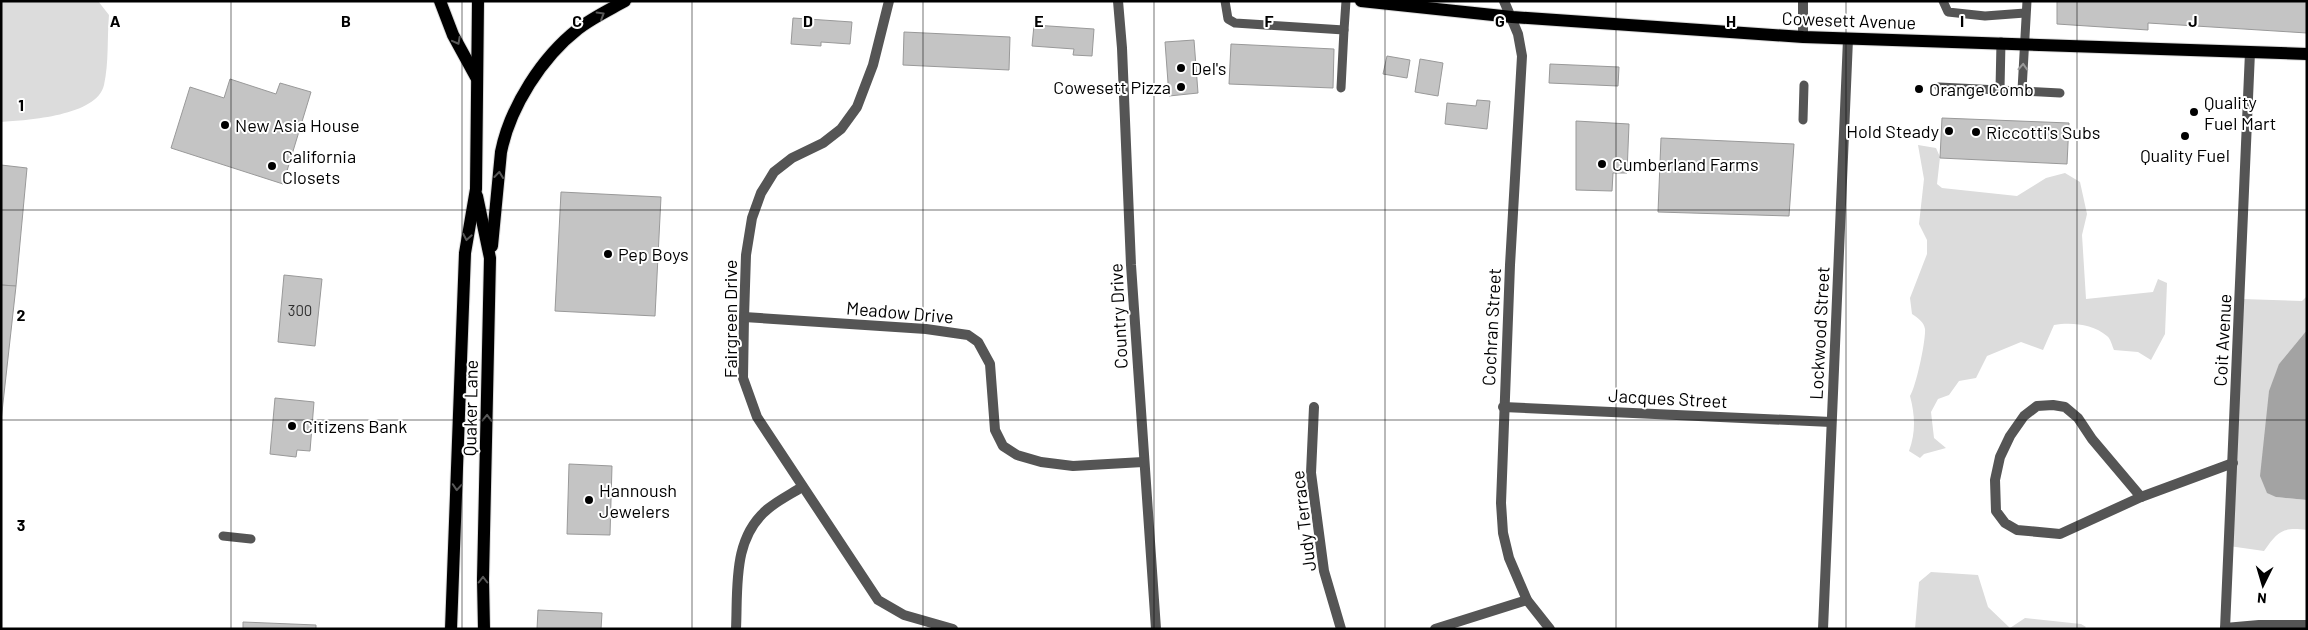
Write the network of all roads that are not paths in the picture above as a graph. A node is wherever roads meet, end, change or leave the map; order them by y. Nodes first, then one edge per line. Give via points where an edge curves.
1 (440, 1) edge
2 (478, 1) edge
3 (625, 1) edge
4 (889, 1) edge
5 (1118, 1) edge
6 (1225, 1) edge
7 (1346, 1) edge
8 (1361, 1) edge
9 (1504, 1) edge
10 (1803, 1) edge
11 (1944, 1) edge
12 (2027, 1) edge
13 (2025, 13) junction
14 (1512, 17) junction
15 (1344, 30) junction
16 (1803, 37) junction
17 (1848, 39) junction
18 (2001, 42) junction
19 (2025, 43) junction
20 (2250, 52) junction
21 (2307, 54) edge
22 (477, 79) junction
23 (1804, 86) dead end
24 (1939, 87) dead end
25 (1341, 88) dead end
26 (2000, 89) junction
27 (2022, 90) junction
28 (2060, 93) dead end
29 (1803, 120) dead end
30 (476, 189) junction
31 (490, 258) junction
32 (744, 317) junction
33 (1314, 407) dead end
34 (1503, 407) junction
35 (1830, 422) junction
36 (1144, 462) junction
37 (2233, 463) junction
38 (802, 488) junction
39 (2141, 497) junction
40 (223, 536) dead end
41 (251, 539) dead end
42 (1527, 600) junction
43 (2307, 626) edge
44 (2225, 628) edge
45 (451, 629) edge
46 (484, 629) edge
47 (736, 629) edge
48 (953, 629) edge
49 (1156, 629) edge
50 (1340, 629) edge
51 (1435, 629) edge
52 (1550, 629) edge
53 (1823, 629) edge

1 -> 22 main road via 453,35
2 - 22 main road, Quaker Lane
31 -> 3 main road via 501,152 516,110 561,44 579,28
4 - 32 street, Fairgreen Drive via 873,65 857,107 841,129 774,172 761,193 752,218 746,254
5 - 36 street, Country Drive
6 - 15 lane via 1228,19 1234,24
7 - 15 lane
8 - 14 main road, Cowesett Avenue
9 - 14 street, Cochran Street
10 - 16 street
11 - 13 lane via 1948,12 1985,16
12 - 13 lane
13 - 19 lane
14 - 16 main road, Cowesett Avenue
14 - 34 street, Cochran Street via 1522,56
15 - 25 lane
16 - 17 main road, Cowesett Avenue
17 - 18 main road, Cowesett Avenue
17 - 35 street, Lockwood Street
18 - 19 main road, Cowesett Avenue
18 - 26 lane
19 - 20 main road, Cowesett Avenue
27 -> 19 lane
20 - 21 main road, Cowesett Avenue
20 - 37 street, Coit Avenue
22 - 30 main road, Quaker Lane
23 - 29 lane
24 - 26 lane
26 - 27 lane
27 - 28 lane
30 - 31 main road, Quaker Lane
30 -> 45 main road, Quaker Lane via 465,253
46 -> 31 main road, Quaker Lane
32 - 36 street, Meadow Drive via 926,328 968,335 978,342 990,364 995,430 1003,446 1017,455 1041,462 1073,466
32 - 38 street, Fairgreen Drive via 743,378 749,399
33 - 50 street, Judy Terrace via 1311,473 1324,571
34 - 35 street, Jacques Street
34 - 42 street, Cochran Street via 1503,533 1509,558
35 - 53 street, Lockwood Street
36 - 49 street, Country Drive
37 - 39 street
37 - 44 street, Coit Avenue
38 - 47 street via 769,508 744,540
38 - 48 street, Fairgreen Drive via 878,600 904,615
39 - 39 street via 2060,534 2017,530 2005,523 1996,511 1995,480 2000,457 2024,416 2037,406 2053,405 2065,407 2078,418
40 - 41 lane
42 - 51 street
42 - 52 street, Cochran Street
43 - 44 street

